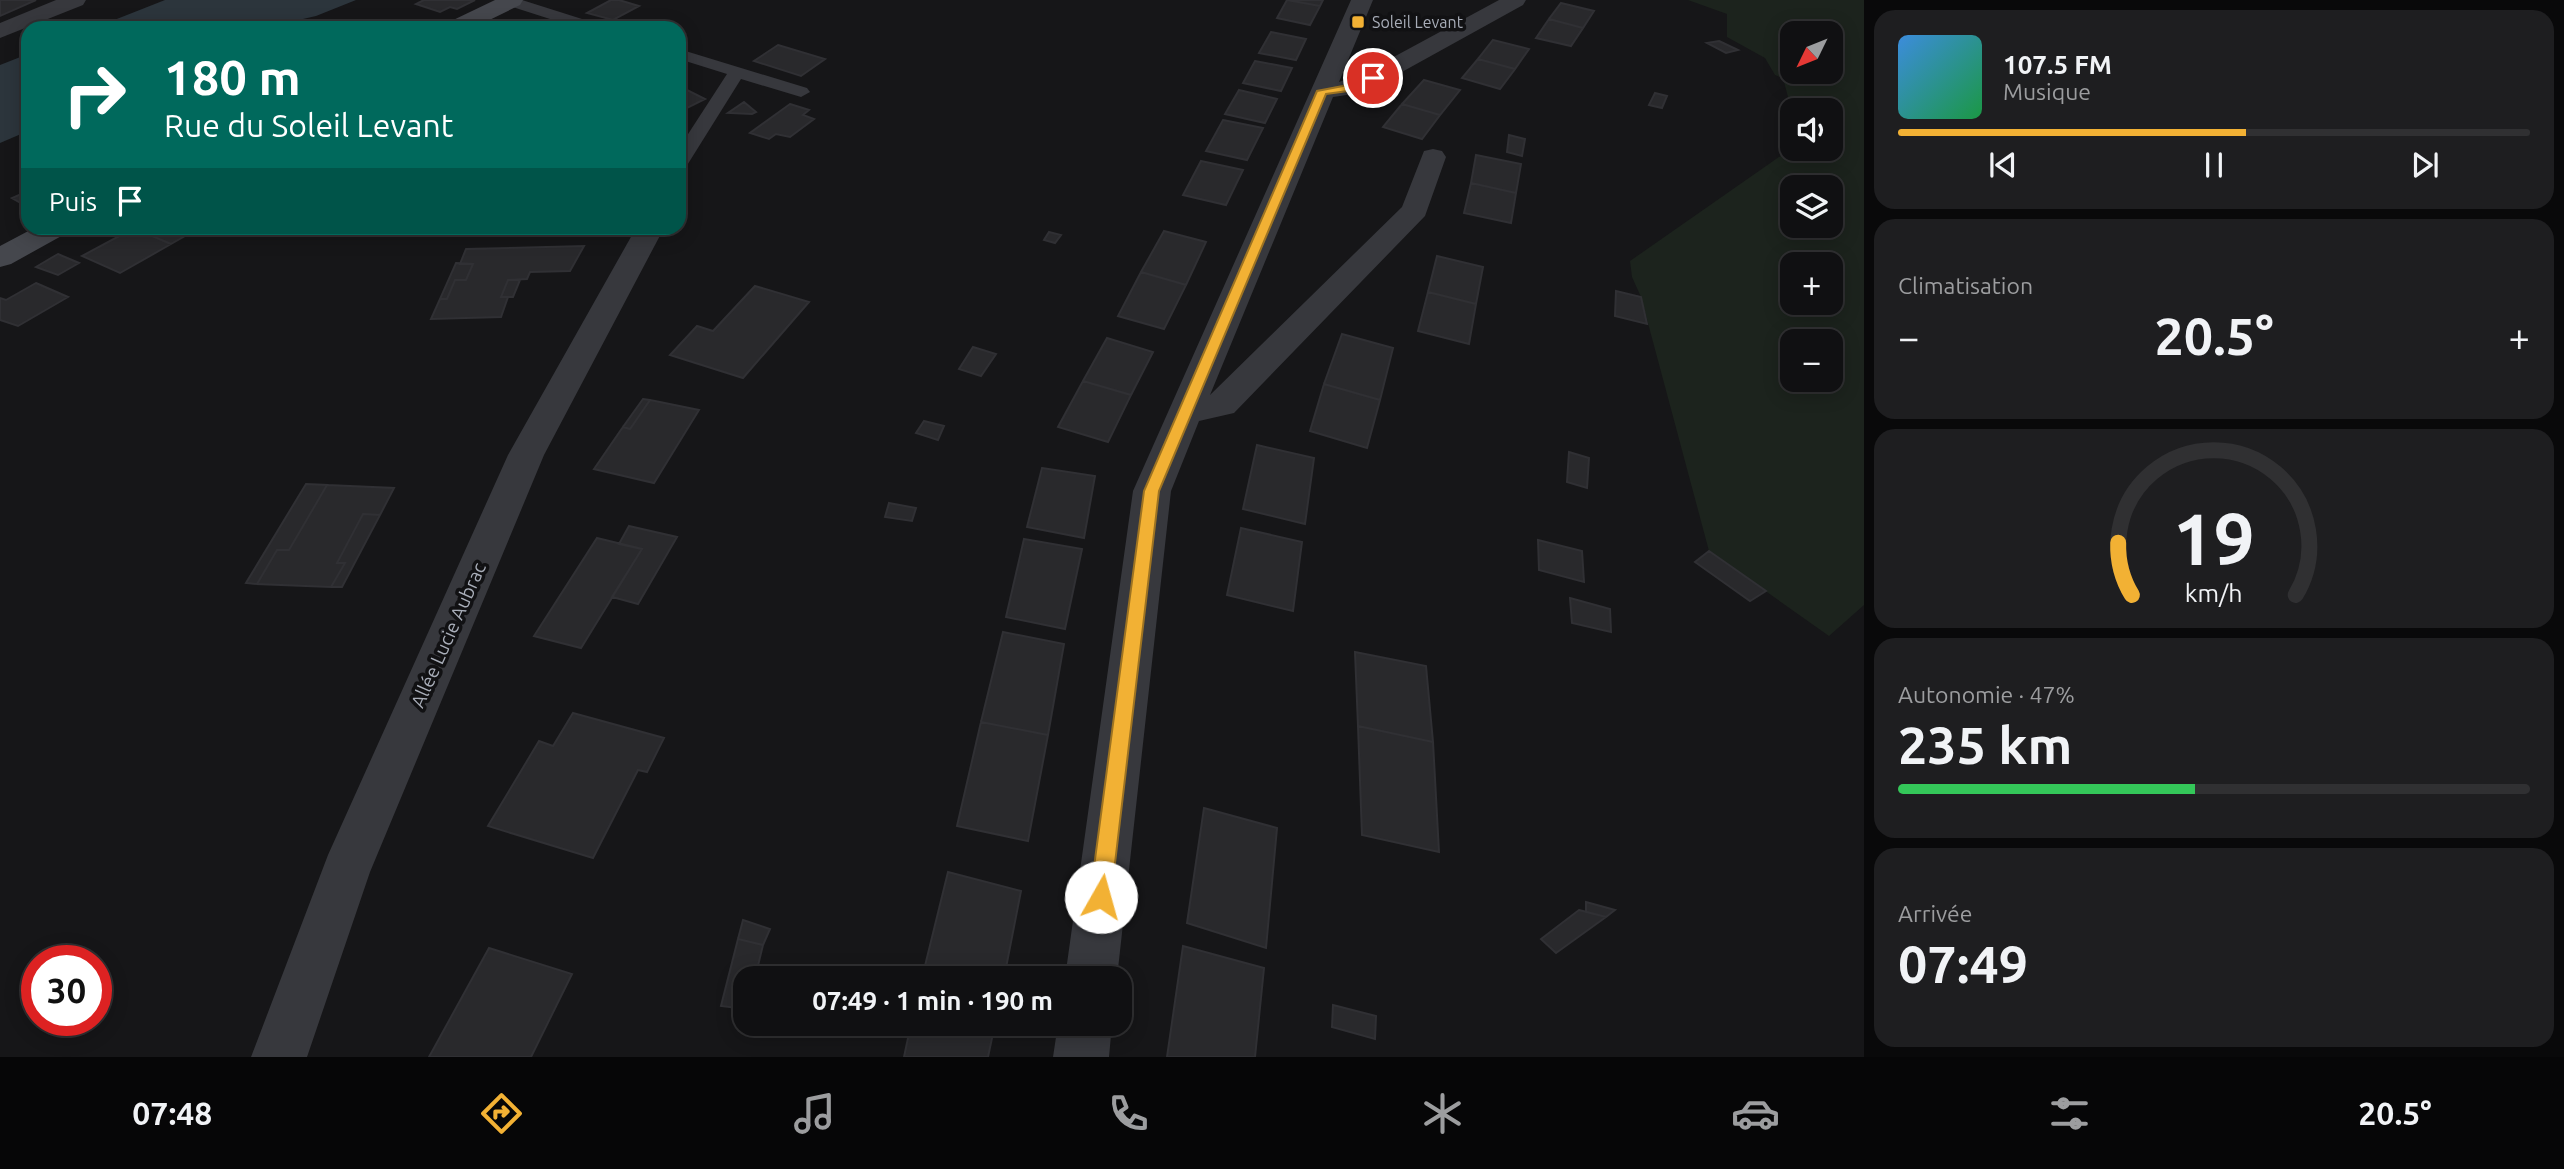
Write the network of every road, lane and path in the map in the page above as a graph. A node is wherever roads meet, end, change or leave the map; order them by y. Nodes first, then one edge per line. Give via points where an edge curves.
1 (75, 0) edge
2 (1362, 0) edge
3 (1515, 0) edge
4 (511, 1) edge
5 (24, 21) edge
6 (470, 21) edge
7 (573, 21) edge
8 (21, 22) edge
9 (0, 31) edge
10 (686, 56) edge
11 (737, 72) junction
12 (1322, 91) junction
13 (801, 92) dead end
14 (686, 152) edge
15 (1433, 157) dead end
16 (33, 235) edge
17 (41, 235) edge
18 (646, 235) edge
19 (0, 246) edge
20 (0, 258) edge
21 (1184, 411) junction
22 (1093, 966) edge
23 (1084, 1036) edge
24 (279, 1057) edge
25 (1081, 1057) edge

1 - 5 street
2 - 12 street
3 - 12 street via 1373,78
4 - 6 street
4 - 7 lane
8 - 9 street
10 - 11 lane
11 - 13 lane
11 - 14 lane
12 - 21 street
15 - 21 street via 1415,210 1222,405
16 - 19 street
17 - 20 street
18 - 24 street, Allée Lucie Aubrac via 526,455 345,872
21 - 22 street via 1152,491
23 - 25 street

